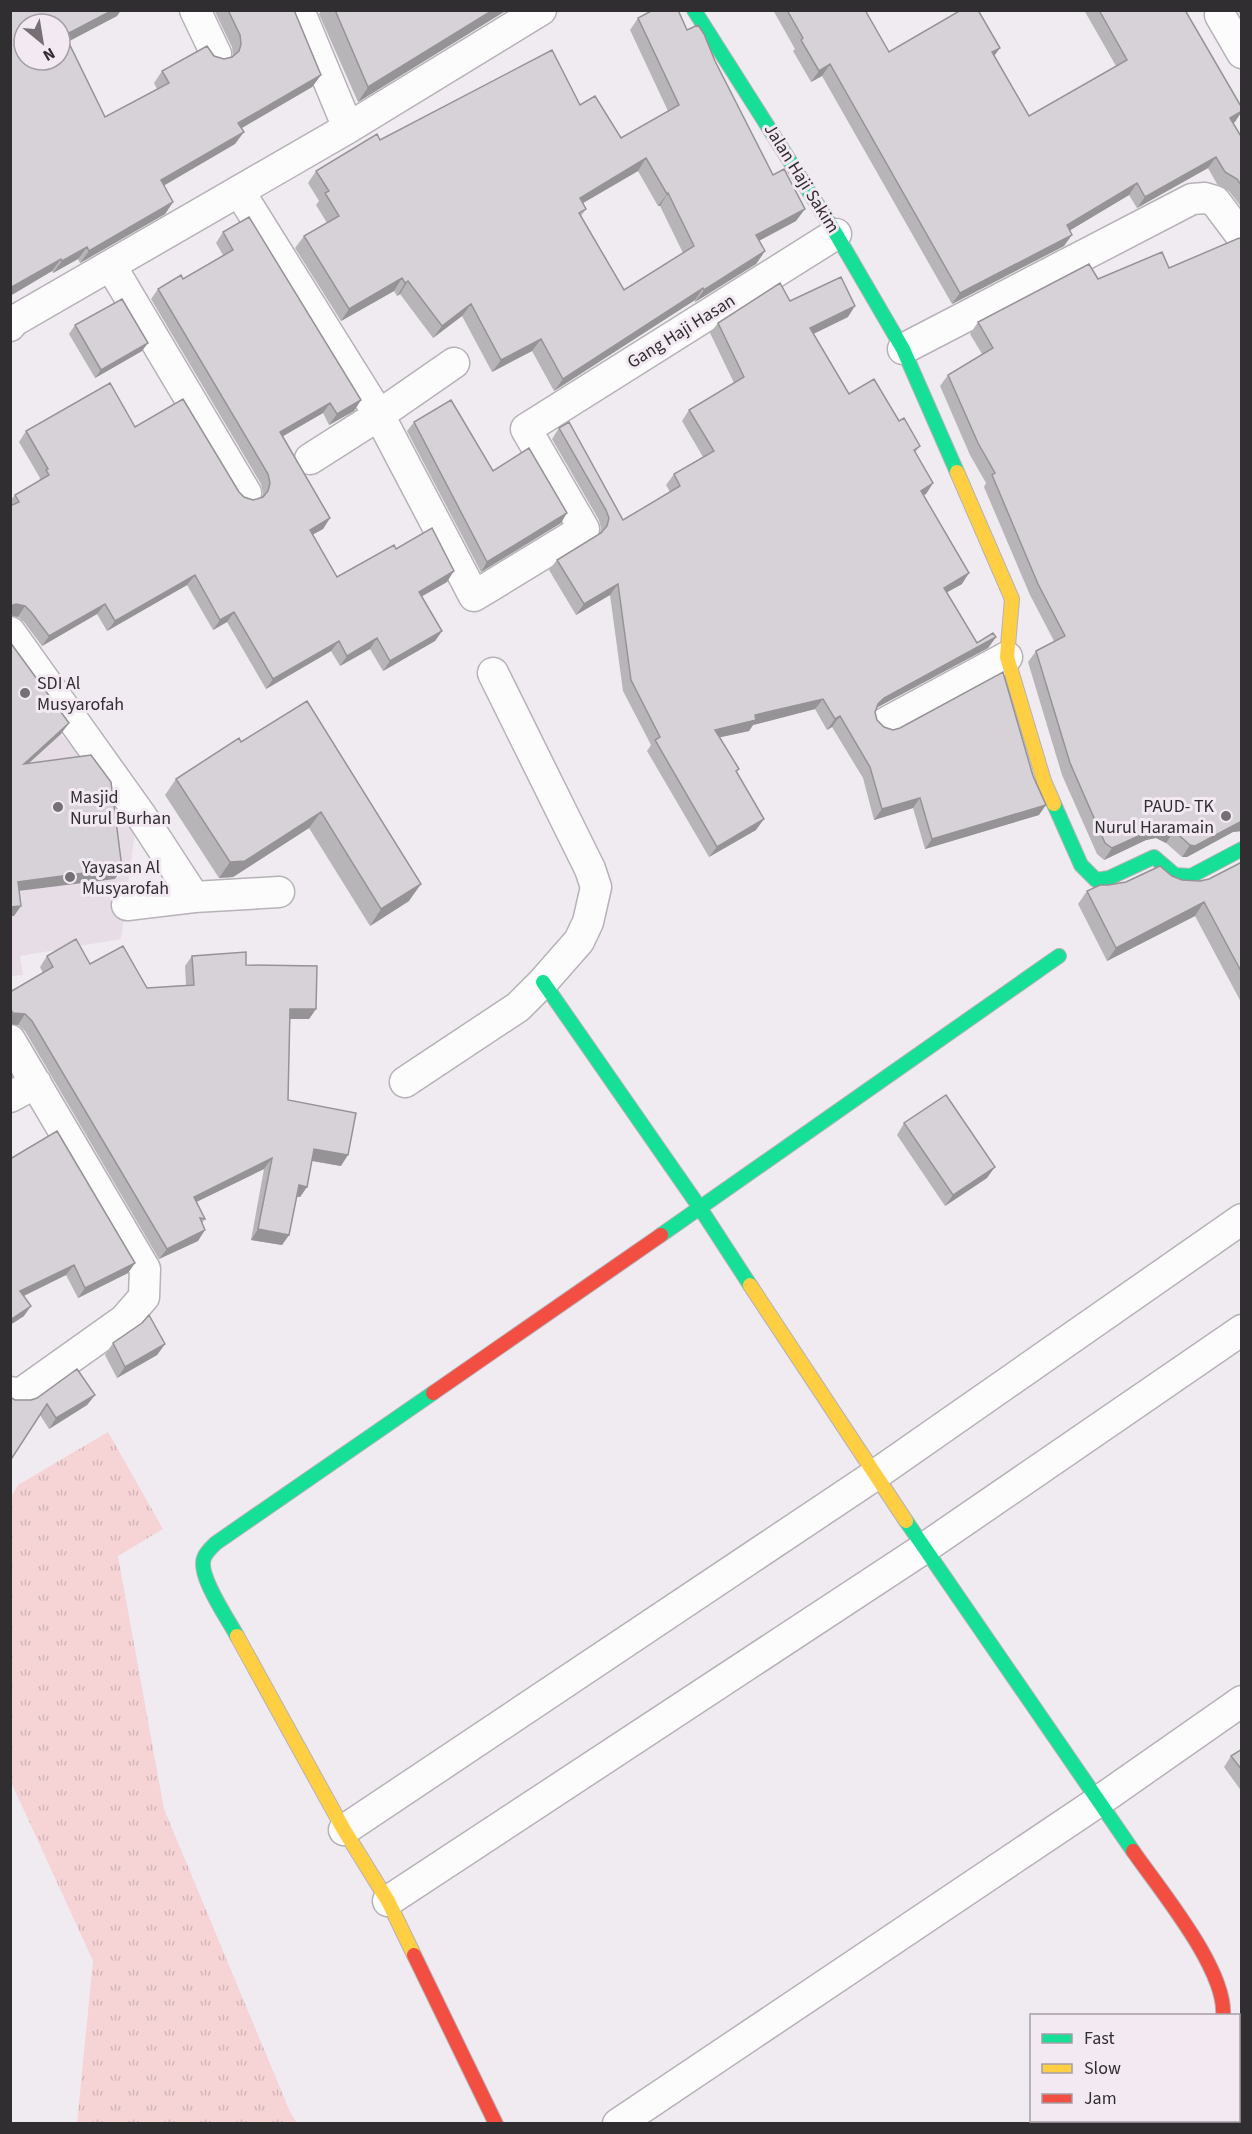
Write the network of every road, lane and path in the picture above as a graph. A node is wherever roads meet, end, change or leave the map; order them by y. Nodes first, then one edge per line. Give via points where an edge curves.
1 (195, 10) edge
2 (298, 10) edge
3 (541, 10) edge
4 (694, 10) edge
5 (1221, 10) edge
6 (1242, 53) edge
7 (216, 54) edge
8 (348, 128) junction
9 (238, 191) junction
10 (836, 234) junction
11 (1242, 237) edge
12 (111, 266) junction
13 (10, 326) edge
14 (903, 349) junction
15 (454, 363) dead end
16 (379, 415) junction
17 (310, 459) dead end
18 (246, 493) dead end
19 (10, 632) edge
20 (1007, 657) junction
21 (493, 673) dead end
22 (885, 723) dead end
23 (1242, 849) edge
24 (279, 892) dead end
25 (194, 897) junction
26 (127, 905) dead end
27 (1059, 956) dead end
28 (543, 982) junction
29 (10, 1040) edge
30 (405, 1082) dead end
31 (36, 1083) junction
32 (10, 1097) edge
33 (700, 1208) junction
34 (1242, 1219) edge
35 (1242, 1330) edge
36 (10, 1392) edge
37 (875, 1475) junction
38 (926, 1547) junction
39 (1242, 1701) edge
40 (1099, 1801) junction
41 (344, 1830) junction
42 (388, 1901) junction
43 (1223, 2014) edge
44 (496, 2124) edge
45 (618, 2124) edge

1 - 7 street
2 - 8 street
3 - 8 street
4 - 10 street, Jalan Haji Sakim
5 - 6 street via 1220,15
8 - 9 street
9 - 12 street
9 - 16 street
10 - 14 street, Jalan Haji Sakim
10 - 16 street, Gang Haji Hasan via 526,429 584,529 474,596
11 - 14 street via 1215,201 1192,199
12 - 13 street
12 - 18 street
14 - 20 street, Jalan Haji Sakim via 1012,599
15 - 16 street
16 - 17 street
19 - 25 street
20 - 22 street
20 - 23 street via 1044,781 1081,865 1096,880 1154,857 1175,875 1191,876
21 - 28 street via 597,887 579,941
24 - 25 street
25 - 26 street
27 - 33 street
28 - 30 street via 518,1007
28 - 33 street
29 - 31 street
31 - 32 street
31 - 36 street via 145,1269 144,1297 123,1320 37,1383 20,1394
33 - 37 street
33 - 41 street via 205,1553 201,1564 208,1584
34 - 37 street
35 - 38 street
37 - 38 street
37 - 41 street
38 - 40 street
38 - 42 street
39 - 40 street
40 - 43 street via 1208,1960 1224,2003
40 - 45 street
41 - 42 street
42 - 44 street

